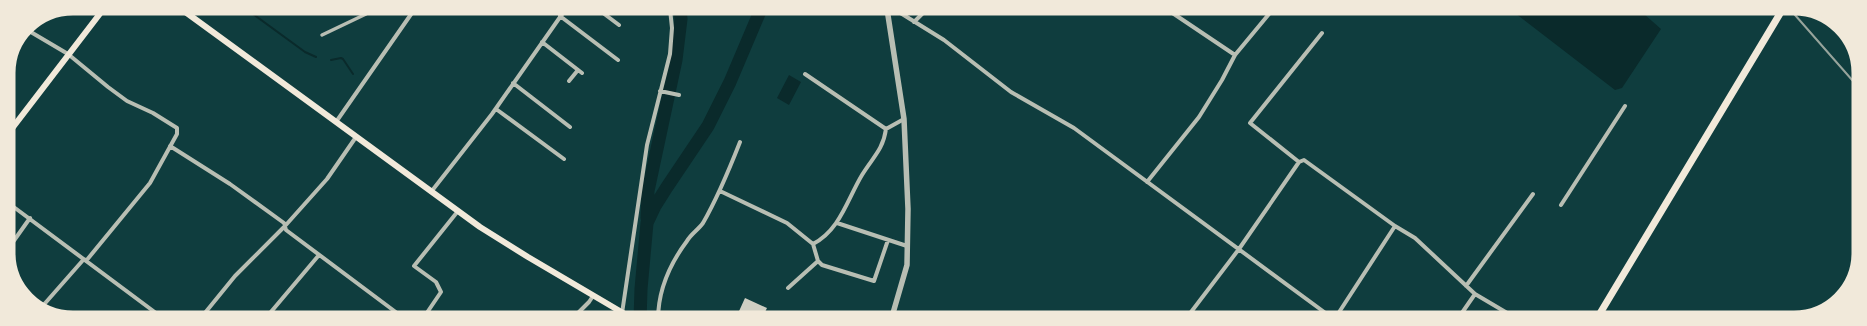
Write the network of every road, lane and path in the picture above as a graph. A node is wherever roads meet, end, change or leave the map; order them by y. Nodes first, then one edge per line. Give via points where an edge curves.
1 (100, 13) edge
2 (187, 13) edge
3 (367, 13) edge
4 (412, 13) edge
5 (562, 13) edge
6 (602, 13) edge
7 (670, 13) edge
8 (888, 13) edge
9 (900, 13) edge
10 (923, 13) edge
11 (1172, 13) edge
12 (1270, 13) edge
13 (1780, 13) edge
14 (560, 16) junction
15 (914, 22) junction
16 (619, 25) dead end
17 (30, 32) edge
18 (1322, 33) dead end
19 (322, 35) dead end
20 (542, 42) junction
21 (68, 54) junction
22 (1235, 55) junction
23 (618, 60) dead end
24 (805, 74) dead end
25 (569, 81) dead end
26 (513, 83) junction
27 (661, 91) junction
28 (677, 95) dead end
29 (1625, 106) dead end
30 (496, 109) junction
31 (904, 118) junction
32 (336, 122) junction
33 (13, 127) edge
34 (570, 127) dead end
35 (886, 129) junction
36 (356, 137) junction
37 (740, 142) dead end
38 (170, 146) junction
39 (564, 159) dead end
40 (1299, 162) junction
41 (1147, 182) junction
42 (720, 191) junction
43 (431, 192) junction
44 (1533, 194) dead end
45 (1562, 205) dead end
46 (13, 206) edge
47 (458, 211) junction
48 (30, 218) junction
49 (837, 223) junction
50 (285, 226) junction
51 (1395, 226) junction
52 (888, 240) junction
53 (13, 242) edge
54 (813, 244) junction
55 (907, 246) junction
56 (1239, 249) junction
57 (319, 255) junction
58 (85, 260) junction
59 (818, 261) junction
60 (1466, 286) junction
61 (788, 288) dead end
62 (1475, 294) junction
63 (593, 296) junction
64 (43, 305) edge
65 (156, 313) edge
66 (205, 313) edge
67 (271, 313) edge
68 (397, 313) edge
69 (427, 313) edge
70 (578, 313) edge
71 (622, 313) edge
72 (624, 313) edge
73 (658, 313) edge
74 (893, 313) edge
75 (1190, 313) edge
76 (1325, 313) edge
77 (1339, 313) edge
78 (1462, 313) edge
79 (1507, 313) edge
80 (1600, 313) edge

1 - 21 main road
2 - 32 main road
3 - 19 street
4 - 32 street
5 - 14 street
6 - 16 street
7 - 27 street via 670,54
8 - 31 street
9 - 15 street
10 - 15 street
11 - 22 street
12 - 22 street
13 - 80 main road
14 - 20 street
14 - 23 street
15 - 41 street via 944,40 1011,92 1074,128
17 - 21 street
18 - 40 street via 1250,123
20 - 25 street via 580,71
20 - 26 street
21 - 33 main road
21 - 38 street via 127,101 177,128 177,134
22 - 41 street via 1199,117
24 - 35 street
26 - 30 street
26 - 34 street
27 - 28 street
27 - 72 street via 646,145
29 - 45 street
30 - 39 street
30 - 43 street
31 - 35 street
31 - 55 street
32 - 36 main road
35 - 49 street via 884,142 862,175
36 - 43 main road
36 - 50 street via 327,178
37 - 42 street
38 - 50 street via 230,184
38 - 58 street via 150,182
40 - 51 street via 1304,160 1312,164
40 - 56 street
41 - 56 street
42 - 54 street via 787,223
42 - 73 street via 701,225 687,241 664,280
43 - 47 main road
44 - 60 street
46 - 48 street
47 - 63 main road via 497,238
47 - 69 street via 414,266 436,282 441,292
48 - 53 street
48 - 58 street
49 - 52 street
49 - 54 street via 824,239
50 - 57 street via 286,230
50 - 66 street via 235,276
51 - 60 street via 1415,238
51 - 77 street
52 - 55 street
52 - 59 street via 874,281 822,265
54 - 59 street
55 - 74 street via 907,265
56 - 75 street
56 - 76 street
57 - 67 street
57 - 68 street
58 - 64 street
58 - 65 street
59 - 61 street
60 - 62 street
62 - 78 street
62 - 79 street
63 - 70 street
63 - 71 main road

